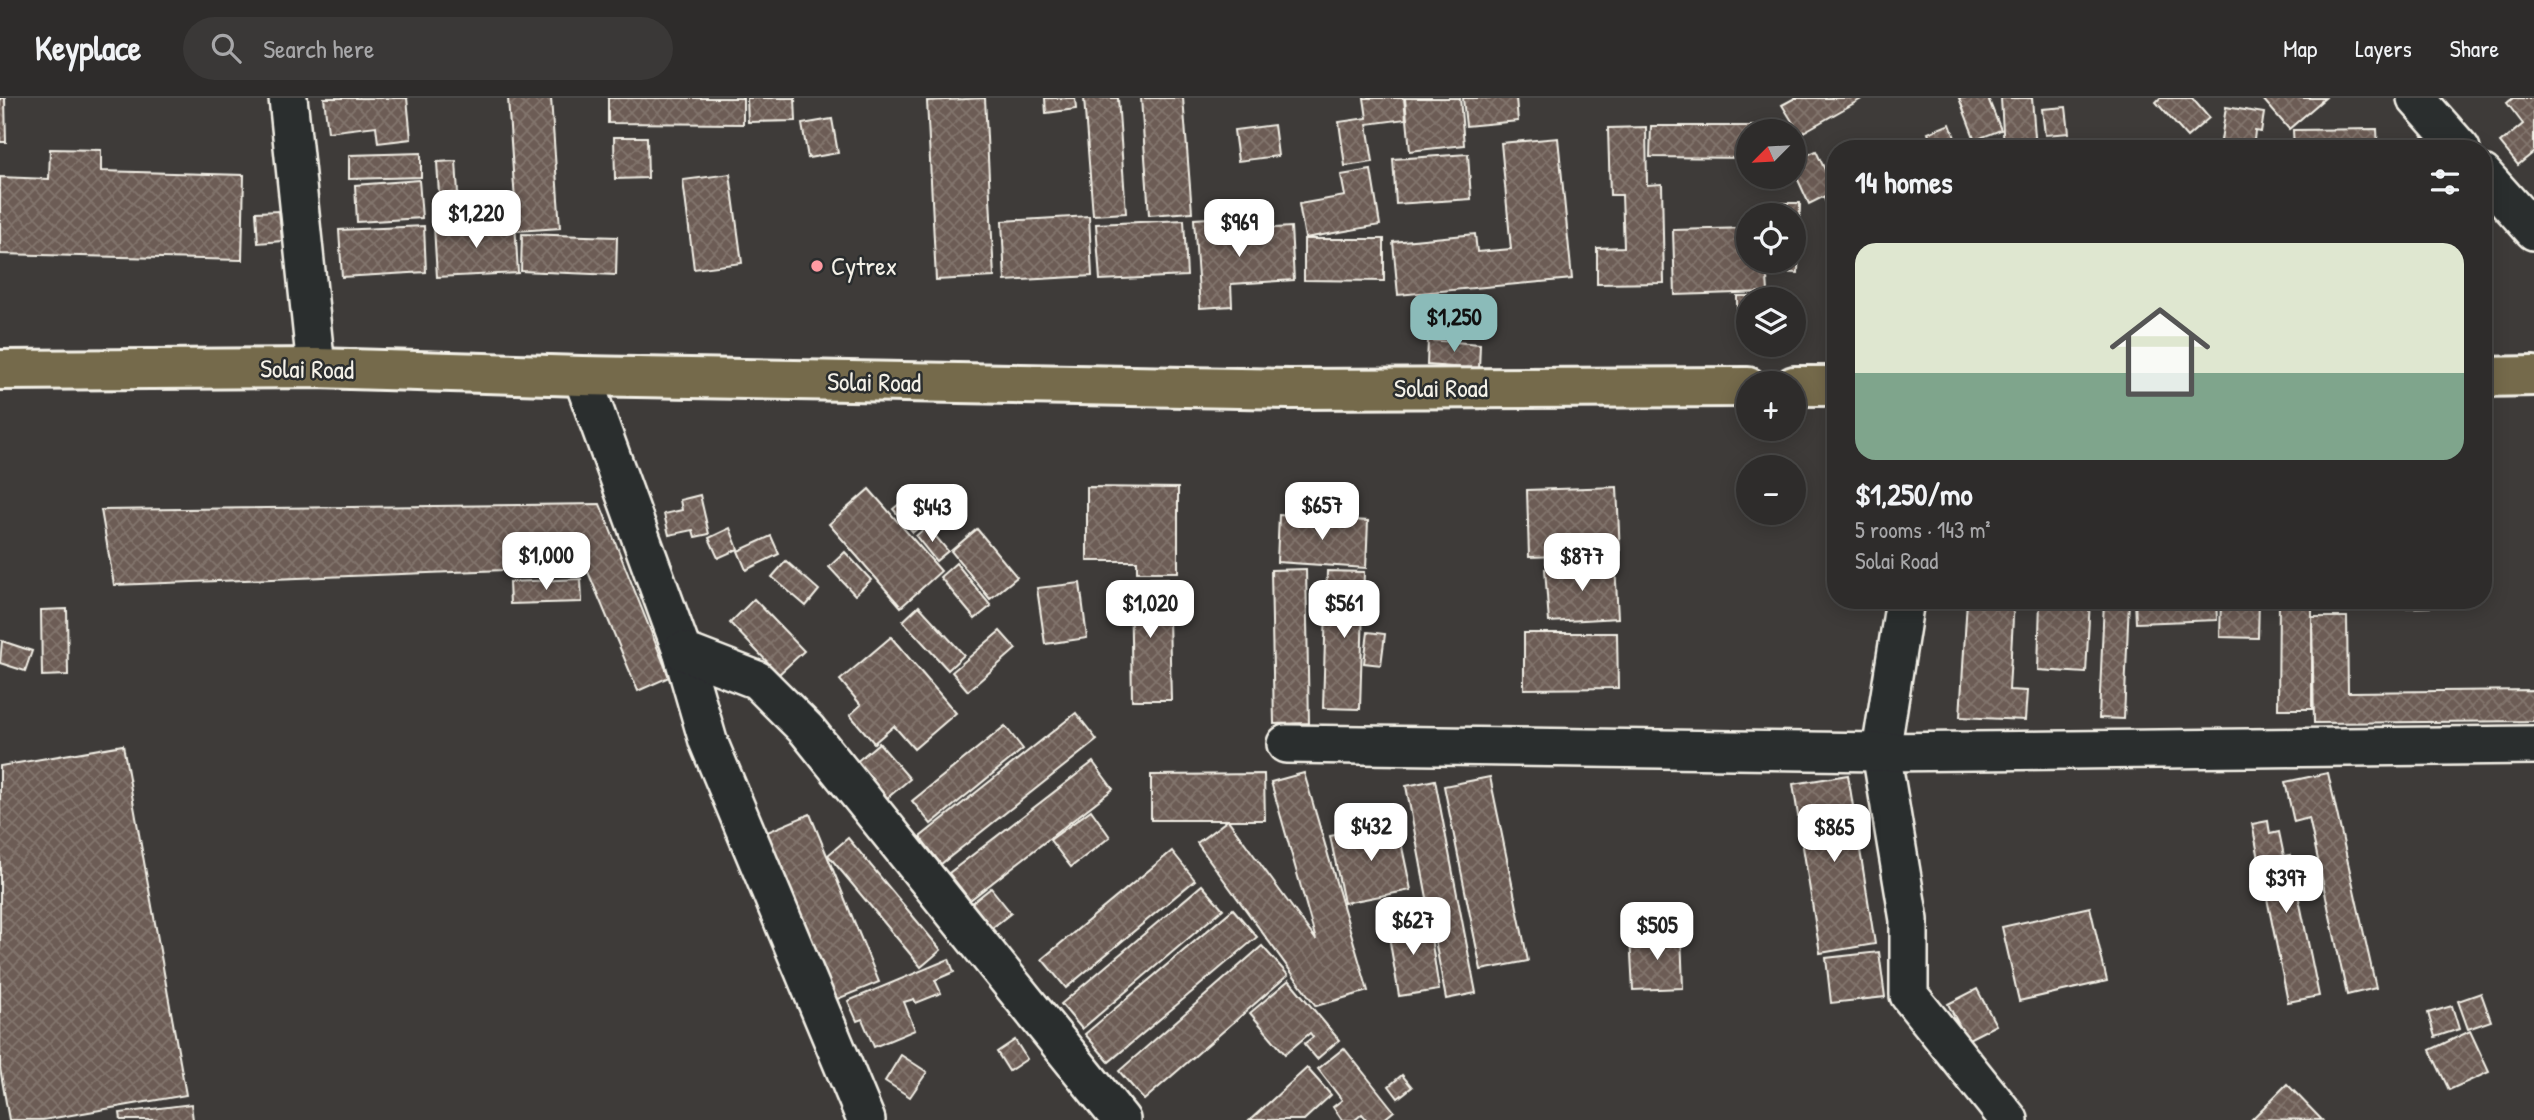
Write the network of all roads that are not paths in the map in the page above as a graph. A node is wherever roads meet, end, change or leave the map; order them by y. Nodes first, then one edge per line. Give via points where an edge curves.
1 (288, 98) edge
2 (2416, 98) edge
3 (2453, 140) edge
4 (2492, 184) edge
5 (2534, 231) edge
6 (316, 368) junction
7 (0, 370) edge
8 (582, 376) junction
9 (2534, 376) edge
10 (2492, 377) edge
11 (1806, 386) edge
12 (1827, 386) edge
13 (1736, 387) edge
14 (1904, 609) edge
15 (682, 651) junction
16 (1286, 744) dead end
17 (2534, 745) edge
18 (1881, 752) junction
19 (866, 1120) edge
20 (1121, 1120) edge
21 (2008, 1120) edge

1 - 6 street
2 - 3 street
4 - 5 street
6 - 7 highway, Solai Road
6 - 8 highway, Solai Road
8 - 13 highway, Solai Road via 1288,389
8 - 15 street
9 - 10 highway
11 - 12 highway
14 - 18 street
15 - 19 street via 708,741
15 - 20 street via 757,680 807,730
16 - 18 street
17 - 18 street
18 - 21 street via 1909,920 1909,995

